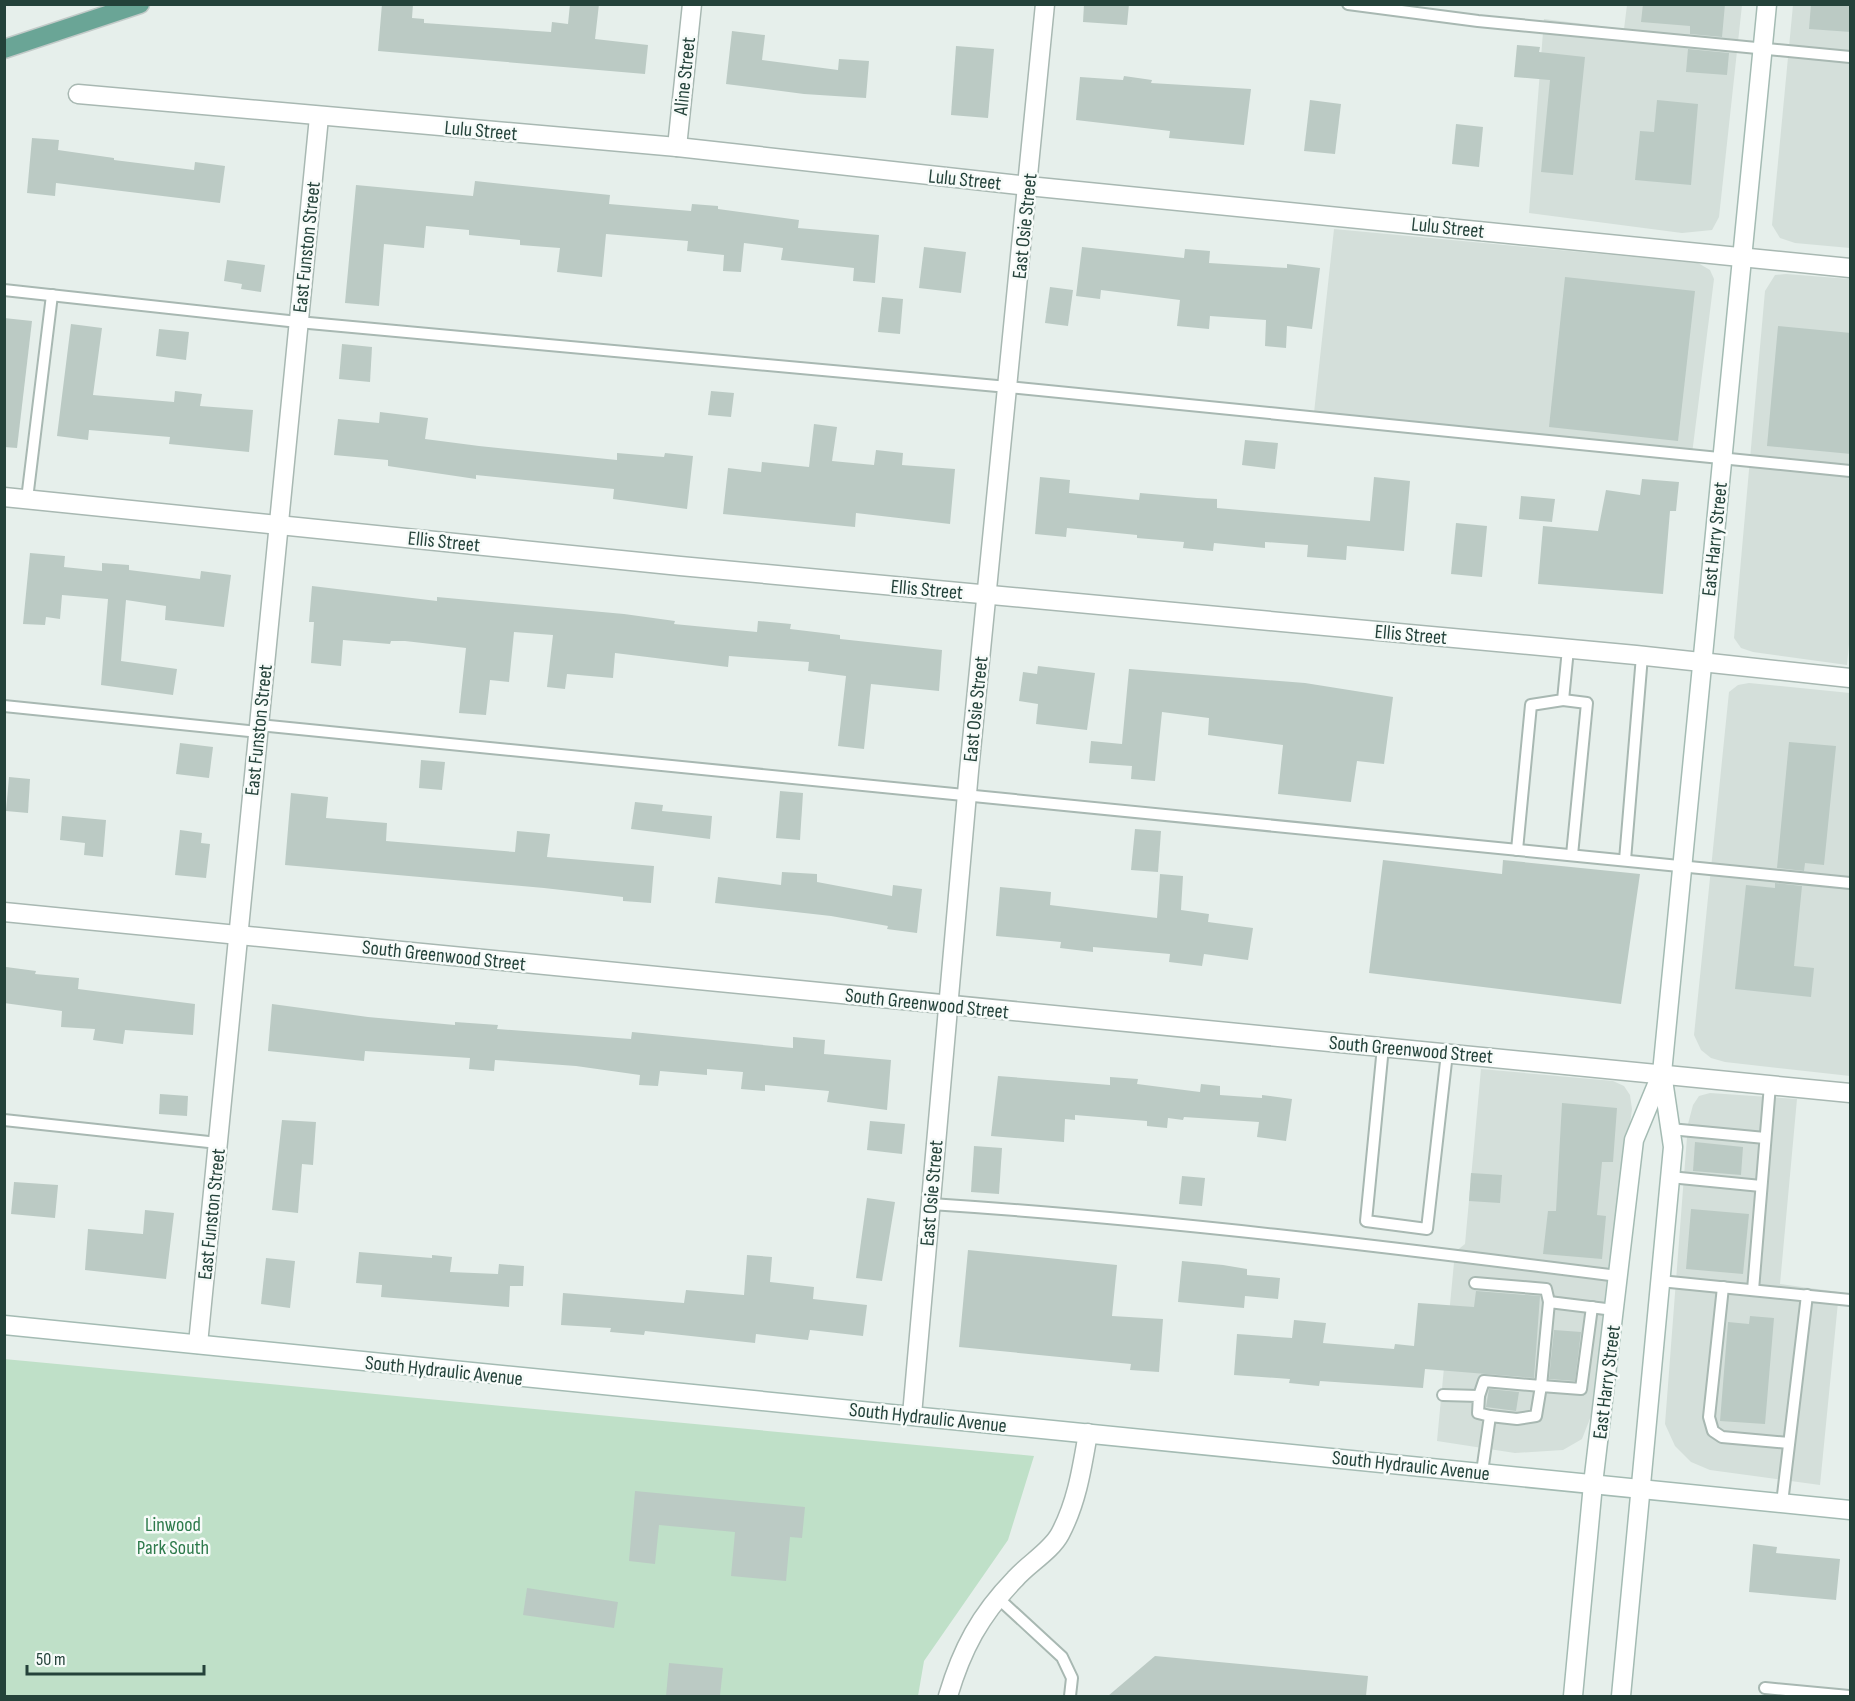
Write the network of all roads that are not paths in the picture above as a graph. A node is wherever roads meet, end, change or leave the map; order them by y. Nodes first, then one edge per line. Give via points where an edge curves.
1 (140, 4) edge
2 (692, 4) edge
3 (1045, 4) edge
4 (1348, 4) edge
5 (1767, 4) edge
6 (4, 48) edge
7 (1762, 48) junction
8 (1851, 57) edge
9 (78, 94) dead end
10 (319, 117) junction
11 (676, 147) junction
12 (1028, 186) junction
13 (1741, 256) junction
14 (1851, 268) edge
15 (4, 290) edge
16 (52, 295) junction
17 (298, 322) junction
18 (1008, 387) junction
19 (1722, 458) junction
20 (1851, 471) edge
21 (4, 497) edge
22 (27, 499) junction
23 (278, 525) junction
24 (987, 594) junction
25 (1569, 649) junction
26 (1642, 656) junction
27 (1702, 663) junction
28 (1851, 678) edge
29 (1563, 700) junction
30 (4, 706) edge
31 (258, 729) junction
32 (967, 795) junction
33 (1517, 850) junction
34 (1572, 855) junction
35 (1625, 860) junction
36 (1682, 866) junction
37 (1851, 883) edge
38 (4, 912) edge
39 (238, 935) junction
40 (948, 1005) junction
41 (1383, 1047) junction
42 (1447, 1053) junction
43 (1662, 1073) junction
44 (1770, 1085) junction
45 (1851, 1093) edge
46 (4, 1120) edge
47 (1670, 1130) junction
48 (1765, 1138) junction
49 (218, 1143) junction
50 (1670, 1177) junction
51 (1761, 1186) junction
52 (930, 1204) junction
53 (1618, 1276) junction
54 (1660, 1281) junction
55 (1475, 1283) dead end
56 (1723, 1287) junction
57 (1753, 1290) junction
58 (1807, 1295) junction
59 (1851, 1299) edge
60 (1549, 1302) junction
61 (1592, 1307) junction
62 (1614, 1310) junction
63 (4, 1325) edge
64 (198, 1344) junction
65 (1541, 1386) junction
66 (1581, 1389) junction
67 (1605, 1391) junction
68 (1443, 1395) dead end
69 (1479, 1396) junction
70 (912, 1415) junction
71 (1490, 1416) junction
72 (1088, 1433) junction
73 (1789, 1443) junction
74 (1482, 1472) junction
75 (1593, 1484) junction
76 (1641, 1489) junction
77 (1782, 1503) junction
78 (1851, 1510) edge
79 (998, 1598) junction
80 (1764, 1688) dead end
81 (948, 1696) edge
82 (1071, 1696) edge
83 (1573, 1696) edge
84 (1622, 1696) edge
85 (1849, 1696) edge

1 - 6 main road
2 - 11 street, Aline Street
3 - 12 street, East Osie Street
4 - 7 lane via 1478,21
5 - 7 street, East Harry Street
7 - 8 lane
7 - 13 street, East Harry Street
9 - 10 street, Lulu Street
10 - 11 street, Lulu Street
10 - 17 street, East Funston Street
11 - 12 street, Lulu Street
12 - 13 street, Lulu Street
12 - 18 street, East Osie Street
13 - 14 street, Lulu Street
13 - 19 street, East Harry Street
15 - 16 lane
16 - 17 lane
16 - 22 lane
17 - 18 lane
17 - 23 street, East Funston Street
18 - 19 lane
18 - 24 street, East Osie Street
19 - 20 lane
19 - 27 street, East Harry Street
21 - 22 street, Ellis Street
22 - 23 street, Ellis Street
23 - 24 street, Ellis Street
23 - 31 street, East Funston Street
24 - 25 street, Ellis Street
24 - 32 street, East Osie Street
25 - 26 street, Ellis Street
25 - 29 lane
26 - 27 street, Ellis Street
26 - 35 lane
27 - 28 street, Ellis Street
27 - 36 street, East Harry Street
29 - 33 lane via 1531,705
29 - 34 lane via 1587,703
30 - 31 lane
31 - 32 lane
31 - 39 street, East Funston Street
32 - 33 lane
32 - 40 street, East Osie Street
33 - 34 lane
34 - 35 lane
35 - 36 lane
36 - 37 lane
36 - 43 street, East Harry Street
38 - 39 street, South Greenwood Street
39 - 40 street, South Greenwood Street
39 - 49 street, East Funston Street
40 - 41 street, South Greenwood Street
40 - 52 street, East Osie Street
41 - 42 street, South Greenwood Street
41 - 42 lane via 1366,1221 1427,1229
42 - 43 street, South Greenwood Street
43 - 44 street, South Greenwood Street
43 - 47 street, East Harry Street
43 - 53 street, East Harry Street via 1634,1140
44 - 45 street, South Greenwood Street
44 - 48 lane
46 - 49 lane
47 - 48 lane
47 - 50 street, East Harry Street
48 - 51 lane
49 - 64 street, East Funston Street
50 - 51 lane
50 - 54 street, East Harry Street
51 - 57 lane
52 - 53 lane via 1091,1214
52 - 70 street, East Osie Street
53 - 62 street, East Harry Street
54 - 56 lane
54 - 76 street, East Harry Street
55 - 60 lane via 1546,1289
56 - 57 lane
56 - 73 lane via 1708,1418 1713,1431 1722,1437
57 - 58 lane
58 - 59 lane
58 - 73 lane
60 - 61 lane
60 - 65 lane
61 - 62 lane
61 - 66 lane
62 - 67 street, East Harry Street
63 - 64 street, South Hydraulic Avenue
64 - 70 street, South Hydraulic Avenue
65 - 66 lane
65 - 69 lane via 1484,1381
65 - 71 lane via 1536,1416
66 - 67 lane
67 - 75 street, East Harry Street
68 - 69 lane
69 - 71 lane via 1478,1413
70 - 72 street, South Hydraulic Avenue
71 - 74 lane
72 - 74 street, South Hydraulic Avenue
72 - 79 street via 1078,1490 1059,1536
73 - 77 lane
74 - 75 street, South Hydraulic Avenue
75 - 76 street, South Hydraulic Avenue
75 - 83 street, East Harry Street
76 - 77 street, South Hydraulic Avenue
76 - 84 street, East Harry Street
77 - 78 street, South Hydraulic Avenue
79 - 81 street via 983,1615 960,1657
79 - 82 lane via 1062,1657 1072,1678
80 - 85 lane

